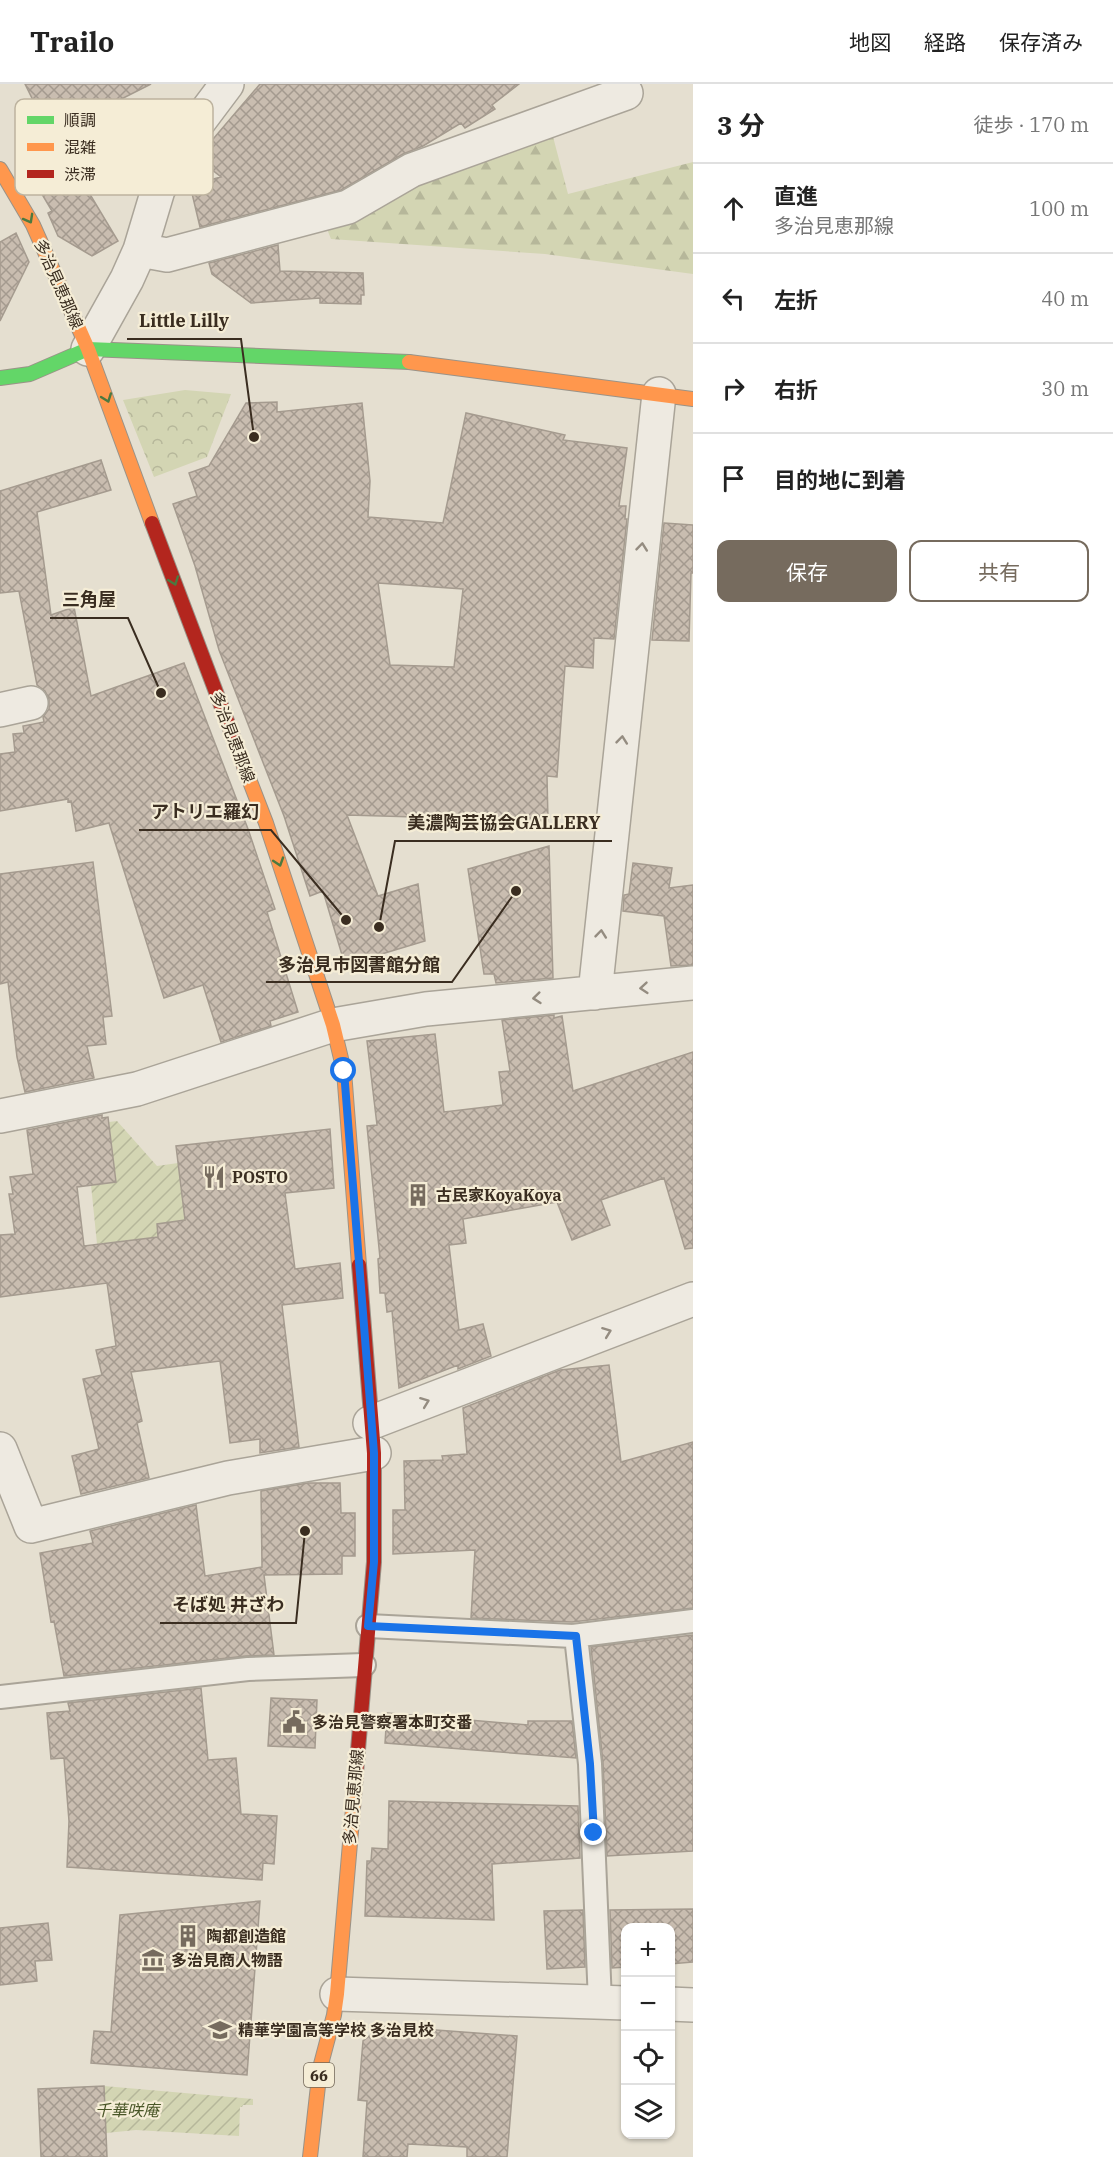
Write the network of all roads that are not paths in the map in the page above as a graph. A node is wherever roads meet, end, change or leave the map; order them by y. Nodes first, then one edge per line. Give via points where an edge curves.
1 (227, 84) edge
2 (626, 93) dead end
3 (213, 103) edge
4 (0, 169) edge
5 (15, 194) edge
6 (15, 195) edge
7 (156, 195) edge
8 (140, 250) junction
9 (88, 349) junction
10 (0, 378) edge
11 (659, 394) junction
12 (693, 399) edge
13 (693, 983) edge
14 (595, 993) junction
15 (333, 1025) junction
16 (0, 1116) edge
17 (693, 1299) edge
18 (372, 1438) junction
19 (0, 1449) edge
20 (693, 1621) edge
21 (368, 1626) junction
22 (576, 1636) junction
23 (364, 1665) junction
24 (0, 1697) edge
25 (337, 1994) junction
26 (613, 2002) edge
27 (675, 2004) edge
28 (693, 2004) edge
29 (310, 2157) edge

1 - 3 street
2 - 8 street via 412,170 348,207 167,255
4 -> 5 main road, 多治見恵那線 / 66
6 -> 9 main road, 多治見恵那線 / 66 via 33,225
7 - 8 street
8 - 9 street
9 - 10 main road via 30,374
9 - 11 main road via 424,363
9 -> 15 main road, 多治見恵那線 / 66 via 266,823
11 - 12 main road
14 -> 11 street
13 -> 14 street
14 -> 15 street via 426,1009
15 - 16 street via 137,1089
15 - 18 main road, 多治見恵那線 / 66 via 344,1071
18 -> 17 street
18 - 19 street via 30,1526
18 - 21 main road, 多治見恵那線 / 66 via 374,1562
20 - 22 lane
21 - 22 lane
21 - 23 main road, 多治見恵那線 / 66
22 - 26 lane
23 - 24 lane via 248,1669
23 - 25 main road, 多治見恵那線 / 66
25 - 26 street
25 - 29 main road, 多治見恵那線 / 66 via 320,2068
27 - 28 street

